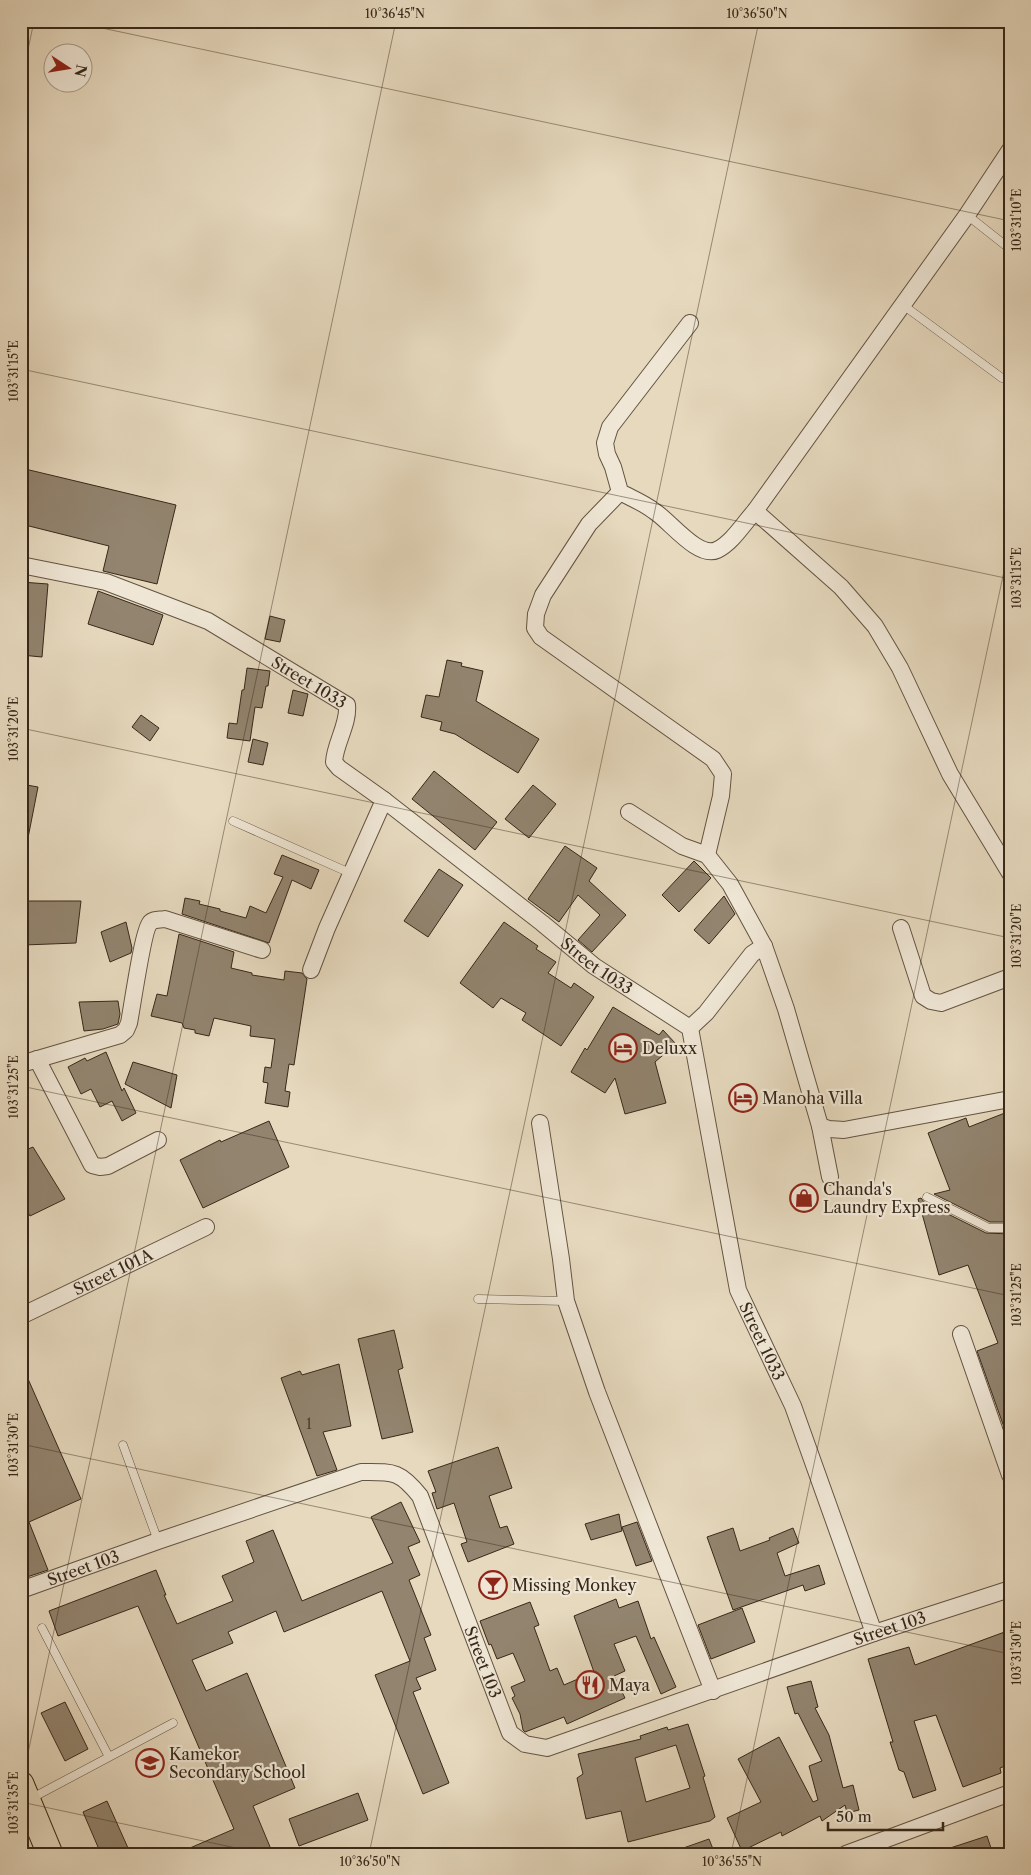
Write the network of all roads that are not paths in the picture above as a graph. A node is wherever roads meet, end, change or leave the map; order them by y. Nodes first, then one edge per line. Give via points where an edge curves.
1 (1010, 150) edge
2 (967, 215) junction
3 (1010, 249) edge
4 (903, 305) junction
5 (690, 323) dead end
6 (1002, 378) dead end
7 (620, 492) junction
8 (755, 511) junction
9 (21, 565) edge
10 (384, 800) junction
11 (629, 812) dead end
12 (233, 821) dead end
13 (707, 855) junction
14 (350, 873) junction
15 (1010, 873) edge
16 (901, 928) dead end
17 (764, 946) junction
18 (262, 950) dead end
19 (311, 970) dead end
20 (1010, 977) edge
21 (690, 1028) junction
22 (37, 1059) junction
23 (21, 1064) edge
24 (1010, 1099) edge
25 (540, 1123) dead end
26 (820, 1126) junction
27 (158, 1140) dead end
28 (830, 1178) dead end
29 (927, 1197) dead end
30 (206, 1227) dead end
31 (1010, 1228) edge
32 (478, 1300) dead end
33 (566, 1301) junction
34 (21, 1316) edge
35 (961, 1334) dead end
36 (123, 1445) dead end
37 (1010, 1474) edge
38 (158, 1541) junction
39 (1010, 1588) edge
40 (21, 1590) edge
41 (42, 1628) dead end
42 (874, 1633) junction
43 (713, 1691) junction
44 (173, 1723) dead end
45 (109, 1757) junction
46 (1010, 1793) edge
47 (24, 1796) edge
48 (50, 1854) edge
49 (846, 1854) edge

1 - 2 street
2 - 3 lane
2 - 4 street
4 - 6 lane
4 - 8 street
5 - 7 street via 610,427 605,443
7 - 8 street via 655,511 703,550 716,551 726,544
7 - 13 street via 589,524 543,595 536,614 536,628 541,637 713,759 723,774 722,796
8 - 15 street via 841,587 875,626 900,668 950,774
9 - 10 street, Street 1033 via 106,582 208,622 346,705 348,713 334,762
10 - 14 street
10 - 21 street, Street 1033 via 594,966
11 - 13 street via 682,846
12 - 14 lane
13 - 17 street via 730,884
14 - 19 street
16 - 20 street via 923,996 931,1001 941,1003
17 - 21 street via 752,954 706,1013
17 - 26 street
18 - 22 street via 165,919 154,920 149,924 145,938 126,1030 120,1035
21 - 42 street, Street 1033 via 738,1290 792,1406
22 - 23 street
22 - 27 street via 92,1165 108,1166
24 - 26 street via 844,1130
25 - 33 street
26 - 28 street
29 - 31 lane via 989,1228
30 - 34 street, Street 101A
32 - 33 lane
33 - 43 street via 597,1392
35 - 37 street
36 - 38 lane
38 - 40 street, Street 103
38 - 43 street, Street 103 via 361,1472 392,1472 407,1481 420,1496 510,1733 525,1744 547,1748
39 - 42 street, Street 103
41 - 45 lane
42 - 43 street, Street 103
44 - 45 lane
45 - 47 lane
46 - 49 street
47 - 48 main road

